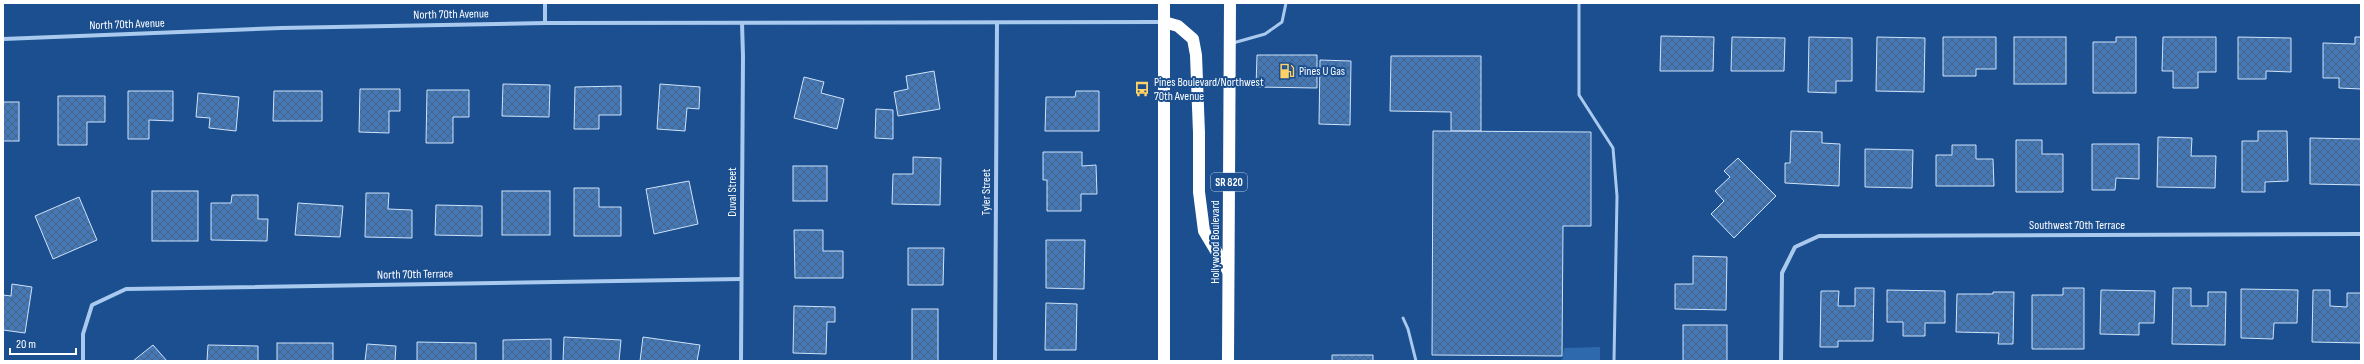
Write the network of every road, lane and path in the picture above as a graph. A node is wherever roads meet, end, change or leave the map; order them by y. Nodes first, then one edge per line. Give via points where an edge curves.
1 (545, 3) edge
2 (1164, 3) edge
3 (1230, 3) edge
4 (1286, 3) edge
5 (1579, 3) edge
6 (545, 22) junction
7 (1164, 22) junction
8 (742, 23) junction
9 (997, 23) junction
10 (3, 39) edge
11 (1229, 44) junction
12 (2361, 234) edge
13 (1228, 272) junction
14 (741, 279) junction
15 (1403, 318) dead end
16 (83, 361) edge
17 (741, 361) edge
18 (995, 361) edge
19 (1164, 361) edge
20 (1228, 361) edge
21 (1416, 361) edge
22 (1614, 361) edge
23 (1781, 361) edge

1 - 6 street
2 - 7 highway
3 - 11 highway, Hollywood Boulevard / SR 820
4 - 11 lane via 1282,22 1265,34
5 - 22 lane via 1579,95 1613,148 1614,154 1617,196
6 - 8 street, North 70th Avenue
6 - 10 street, North 70th Avenue via 281,28
7 - 9 street, North 70th Avenue
7 - 13 highway via 1178,26 1193,38 1199,133 1199,192 1204,231
7 - 19 highway
8 - 9 street, North 70th Avenue
8 - 14 street, Duval Street
9 - 18 street, Tyler Street
11 - 13 highway, Hollywood Boulevard / SR 820
12 - 23 street, Southwest 70th Terrace via 1819,236 1795,247 1782,273
13 - 20 highway, Hollywood Boulevard / SR 820
14 - 16 street, North 70th Terrace via 126,289 92,305 83,334
14 - 17 street, Duval Street
15 - 21 lane via 1410,334

